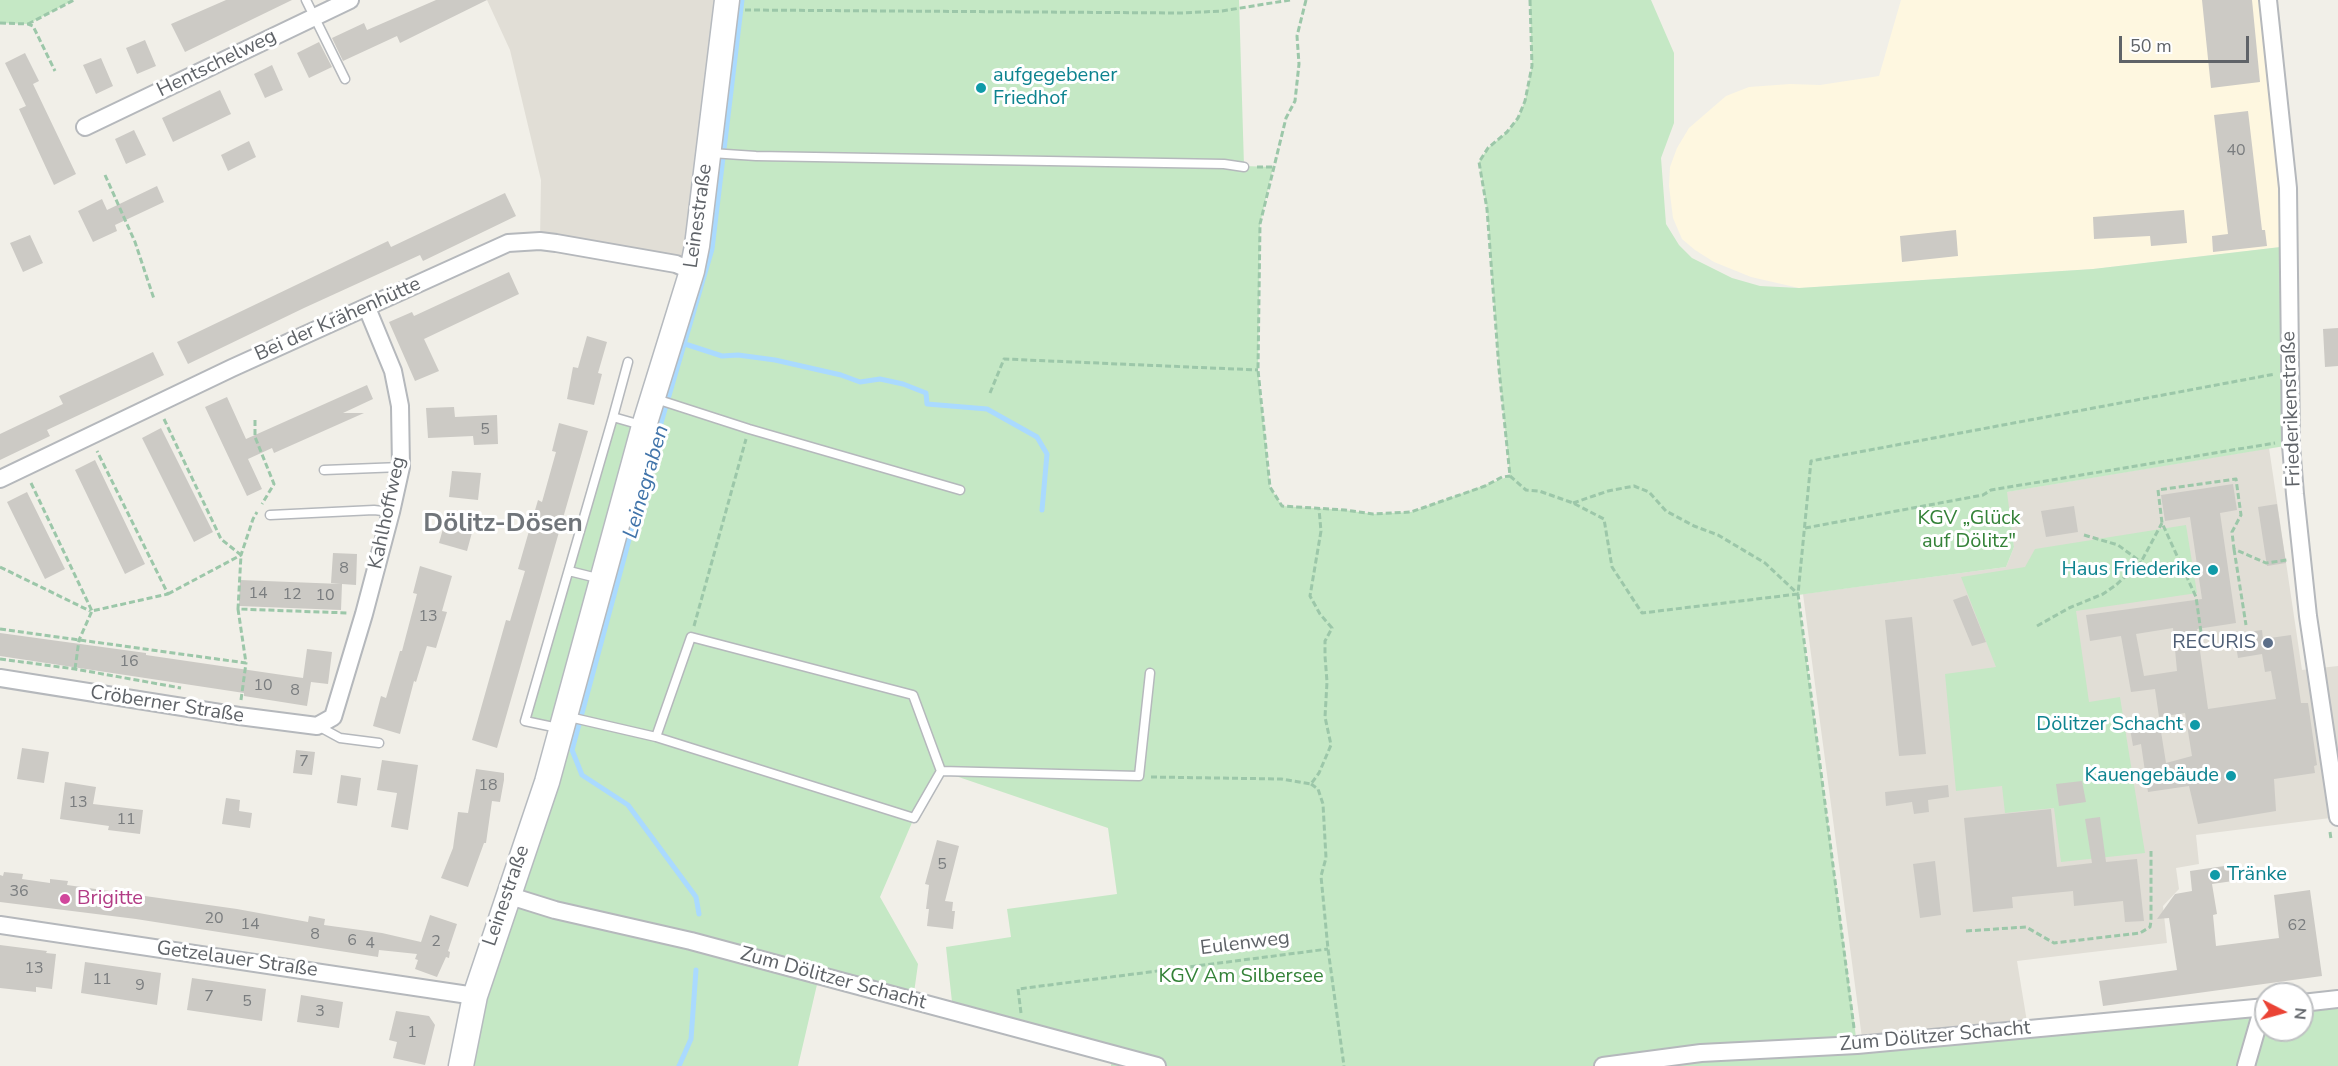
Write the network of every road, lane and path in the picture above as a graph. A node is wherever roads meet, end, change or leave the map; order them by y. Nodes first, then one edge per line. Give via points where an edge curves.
1 (74, 0) edge
2 (306, 0) edge
3 (350, 0) edge
4 (727, 0) edge
5 (1290, 0) edge
6 (1305, 0) edge
7 (1530, 0) edge
8 (2268, 0) edge
9 (748, 11) dead end
10 (314, 17) junction
11 (0, 23) edge
12 (28, 24) junction
13 (55, 71) dead end
14 (345, 79) dead end
15 (85, 127) dead end
16 (718, 154) junction
17 (1244, 167) dead end
18 (105, 175) dead end
19 (692, 271) junction
20 (154, 299) dead end
21 (367, 308) junction
22 (628, 362) dead end
23 (1258, 370) junction
24 (2290, 371) junction
25 (990, 393) dead end
26 (662, 401) junction
27 (157, 404) junction
28 (613, 417) junction
29 (255, 420) dead end
30 (644, 426) junction
31 (749, 429) junction
32 (90, 436) junction
33 (2268, 444) dead end
34 (24, 467) junction
35 (401, 467) junction
36 (324, 470) dead end
37 (1510, 476) junction
38 (0, 479) edge
39 (960, 490) dead end
40 (1573, 503) junction
41 (1319, 509) junction
42 (392, 512) junction
43 (270, 515) dead end
44 (2162, 523) junction
45 (1805, 528) junction
46 (2084, 535) dead end
47 (2234, 549) junction
48 (241, 555) junction
49 (2286, 560) dead end
50 (2141, 562) junction
51 (0, 567) edge
52 (569, 570) junction
53 (601, 579) junction
54 (168, 594) junction
55 (1798, 594) junction
56 (238, 609) junction
57 (92, 611) junction
58 (364, 614) junction
59 (2246, 625) dead end
60 (2037, 626) dead end
61 (0, 629) edge
62 (2201, 632) dead end
63 (691, 637) junction
64 (79, 640) junction
65 (246, 663) junction
66 (75, 669) dead end
67 (1150, 673) dead end
68 (0, 678) edge
69 (239, 716) junction
70 (572, 721) junction
71 (317, 726) junction
72 (656, 736) junction
73 (379, 743) dead end
74 (941, 771) junction
75 (1139, 776) junction
76 (1311, 784) junction
77 (2338, 817) edge
78 (2151, 851) dead end
79 (507, 895) junction
80 (0, 925) edge
81 (1966, 931) dead end
82 (1328, 949) junction
83 (475, 996) junction
84 (2338, 999) edge
85 (2314, 1002) edge
86 (2254, 1008) edge
87 (1023, 1030) junction
88 (2254, 1041) edge
89 (1857, 1045) junction
90 (461, 1066) edge
91 (1157, 1066) edge
92 (1344, 1066) edge
93 (1603, 1066) edge
94 (2246, 1066) edge

1 - 12 path
2 - 10 lane
3 - 10 street, Hentschelweg
4 - 16 main road, Leinestraße
5 - 9 path via 1182,13
6 - 23 path via 1297,36 1295,101 1286,118 1260,224
7 - 37 path via 1532,66 1525,101 1518,118 1479,162 1487,209
8 - 24 street, Friederikenstraße via 2288,188
10 - 14 lane
10 - 15 street, Hentschelweg
11 - 12 path
12 - 13 path via 38,33
16 - 17 lane
16 - 19 main road, Leinestraße
18 - 20 path via 135,242
19 - 21 street, Bei der Krähenhütte via 676,264 556,243 508,243
19 - 26 main road, Leinestraße
21 - 27 street, Bei der Krähenhütte
21 - 35 street, Kahlhoffweg via 393,370 400,406
22 - 28 lane
23 - 25 path via 1004,360
23 - 41 path via 1270,487 1282,506
24 - 45 path via 1811,462
24 - 77 street, Friederikenstraße via 2291,445 2308,616
26 - 30 main road, Leinestraße
26 - 31 lane
27 - 32 street, Bei der Krähenhütte
27 - 48 path via 220,539
28 - 30 lane
28 - 52 lane
29 - 48 path via 255,437 274,484 253,519
30 - 53 main road, Leinestraße
31 - 39 lane
31 - 63 path
32 - 34 street, Bei der Krähenhütte
32 - 54 path
33 - 45 path via 1991,490 1983,495
34 - 38 street, Bei der Krähenhütte
34 - 57 path
35 - 36 lane
35 - 42 street, Kahlhoffweg
37 - 40 path via 1526,490
37 - 41 path via 1411,512 1373,514
40 - 55 path via 1634,486 1649,492 1666,511 1765,563
40 - 55 path via 1604,519 1612,567 1642,613
41 - 76 path via 1321,531 1310,596 1332,628 1325,641 1324,656 1325,717 1331,745
42 - 43 lane
42 - 58 street, Kahlhoffweg
44 - 47 path via 2158,490 2236,479 2241,515 2232,532
44 - 50 path
44 - 62 path via 2196,597
45 - 55 path
46 - 50 path via 2118,545
47 - 49 path via 2266,563
47 - 59 path
48 - 54 path
48 - 56 path
50 - 60 path via 2103,594
51 - 57 path
52 - 53 lane
52 - 70 lane via 525,721
53 - 70 main road, Leinestraße
54 - 57 path
55 - 89 path
56 - 58 path
56 - 65 path
57 - 64 path
58 - 71 street, Kahlhoffweg via 333,717
61 - 64 path
63 - 72 lane
63 - 74 lane via 913,695
64 - 65 path
64 - 66 path
65 - 69 path
67 - 75 lane
68 - 69 street, Cröberner Straße
69 - 71 street, Cröberner Straße
70 - 72 lane
70 - 79 main road, Leinestraße
71 - 73 lane via 340,738
72 - 74 lane via 914,818
74 - 75 lane
75 - 76 path via 1281,779
76 - 82 path via 1318,789 1323,804 1326,858 1322,876
78 - 81 path via 2151,921 2150,927 2140,933 2054,943 2026,927
79 - 83 main road, Leinestraße
79 - 87 street, Zum Dölitzer Schacht
80 - 83 street, Getzelauer Straße
82 - 87 path, Eulenweg via 1018,989
82 - 92 path
83 - 90 main road, Leinestraße
84 - 85 street
86 - 89 street, Zum Dölitzer Schacht
87 - 91 street, Zum Dölitzer Schacht
88 - 94 street
89 - 93 street, Zum Dölitzer Schacht via 1701,1053

